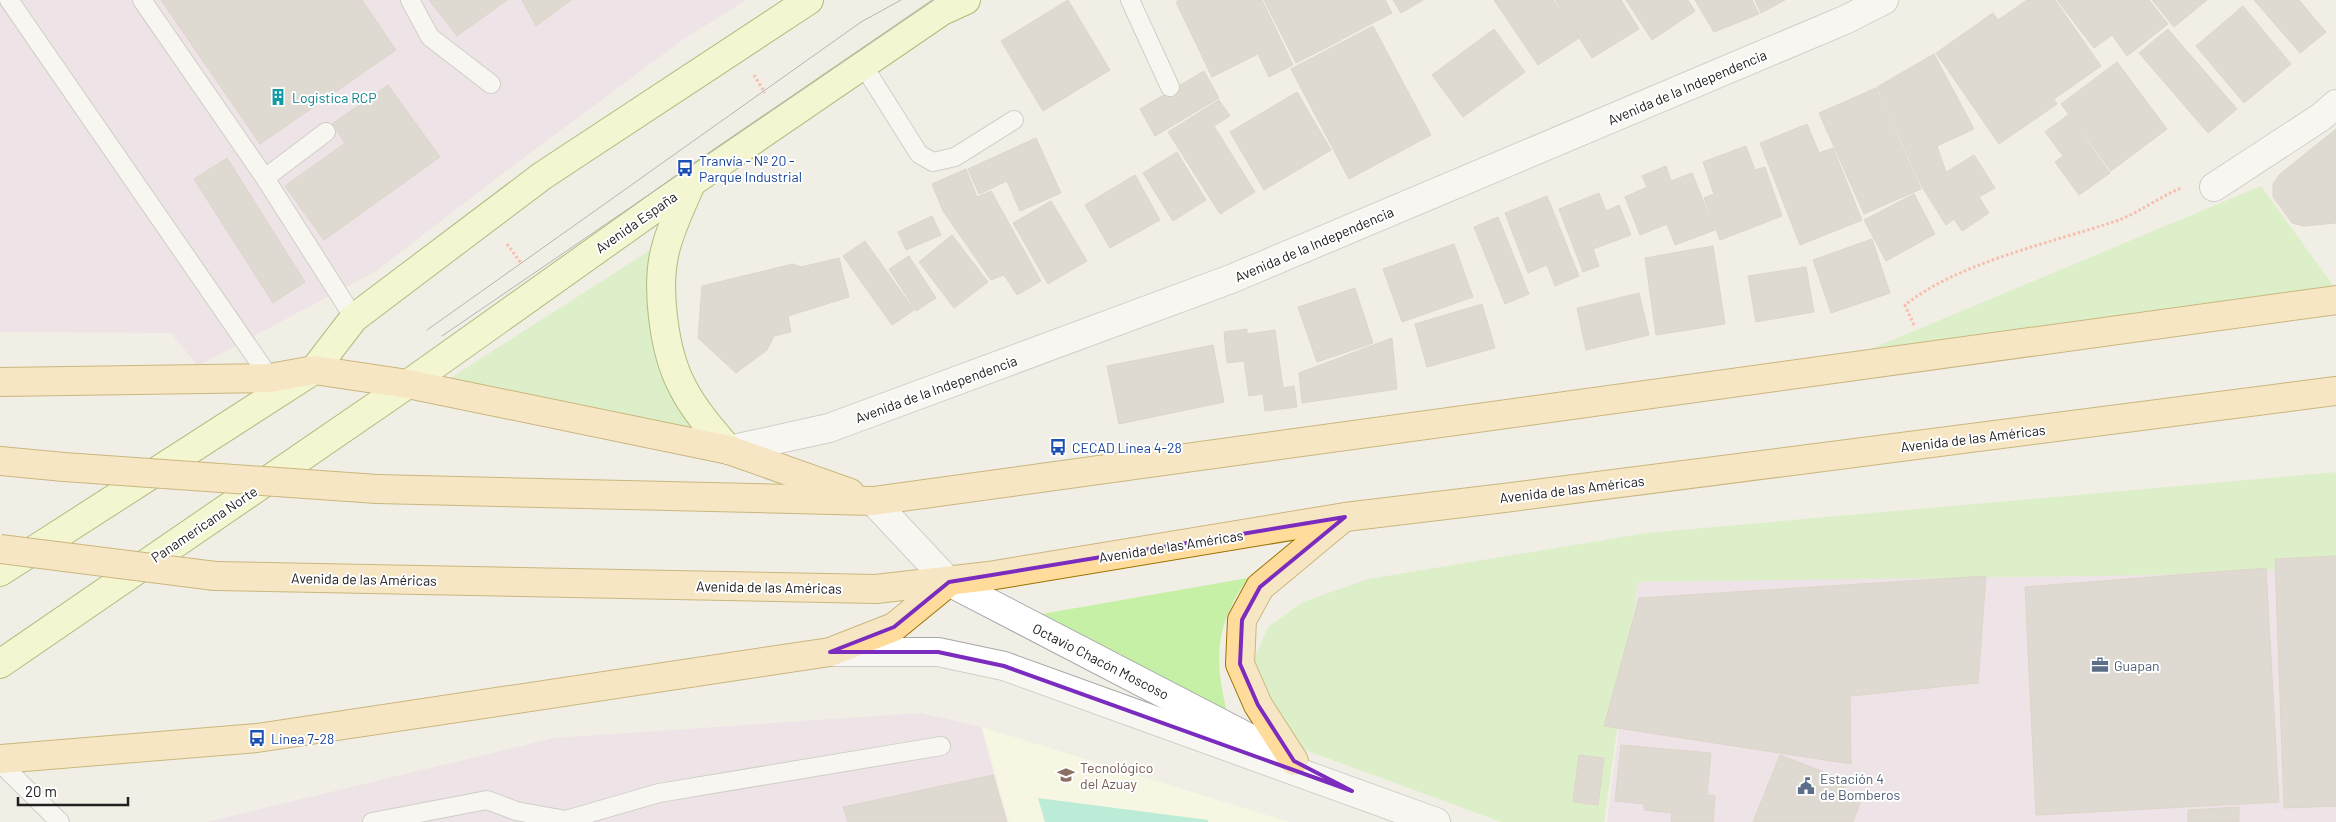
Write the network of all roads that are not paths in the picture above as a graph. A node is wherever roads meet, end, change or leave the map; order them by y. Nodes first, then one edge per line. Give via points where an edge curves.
1 (9, 0) edge
2 (142, 0) edge
3 (410, 0) edge
4 (809, 0) edge
5 (966, 0) edge
6 (1130, 0) edge
7 (1884, 0) edge
8 (863, 65) junction
9 (491, 84) dead end
10 (1170, 87) dead end
11 (2336, 104) edge
12 (1014, 120) dead end
13 (326, 132) dead end
14 (265, 178) junction
15 (692, 182) junction
16 (2214, 187) road end
17 (2336, 300) edge
18 (354, 318) junction
19 (314, 370) junction
20 (270, 378) junction
21 (0, 382) edge
22 (408, 384) junction
23 (2336, 390) edge
24 (729, 450) junction
25 (0, 462) edge
26 (873, 501) junction
27 (1345, 517) junction
28 (0, 549) edge
29 (0, 572) edge
30 (949, 582) junction
31 (830, 652) junction
32 (0, 664) edge
33 (941, 746) dead end
34 (0, 761) edge
35 (1294, 761) junction
36 (1352, 791) junction
37 (60, 822) edge
38 (372, 822) edge
39 (1436, 822) edge

1 - 20 lane
2 - 14 lane
3 - 9 lane via 430,37
4 - 18 main road via 542,176
5 - 8 main road, Avenida España via 942,11
6 - 10 lane
7 - 24 street, Avenida de la Independencia via 1847,19 1231,279 829,428
8 - 12 lane via 919,154 933,162 955,156
8 - 15 main road, Avenida España
11 - 16 street
13 - 14 lane
14 - 18 lane
15 - 22 main road, Avenida España
15 - 24 main road via 665,249 661,307 668,344 681,384 702,418
17 - 26 main road
18 - 19 main road
19 - 20 main road
19 - 22 main road
19 - 29 main road
20 - 21 main road
22 - 24 main road
22 - 32 main road, Panamericana Norte
23 - 27 main road, Avenida de las Américas
24 - 26 main road
25 - 26 main road, bridge via 377,489
26 - 30 street, Octavio Chacón Moscoso
27 - 30 main road, Avenida de las Américas
27 - 35 main road via 1260,587 1242,620 1240,664 1258,705
28 - 30 main road, Avenida de las Américas, bridge via 215,576 876,589
30 - 31 main road via 894,627
30 - 35 street, Octavio Chacón Moscoso
31 - 34 main road via 257,738
31 - 36 street, Octavio Chacón Moscoso via 938,652 1004,666
33 - 38 lane via 659,793 566,820 516,811 487,800
34 - 37 lane
35 - 36 street, Octavio Chacón Moscoso
36 - 39 street, Octavio Chacón Moscoso

